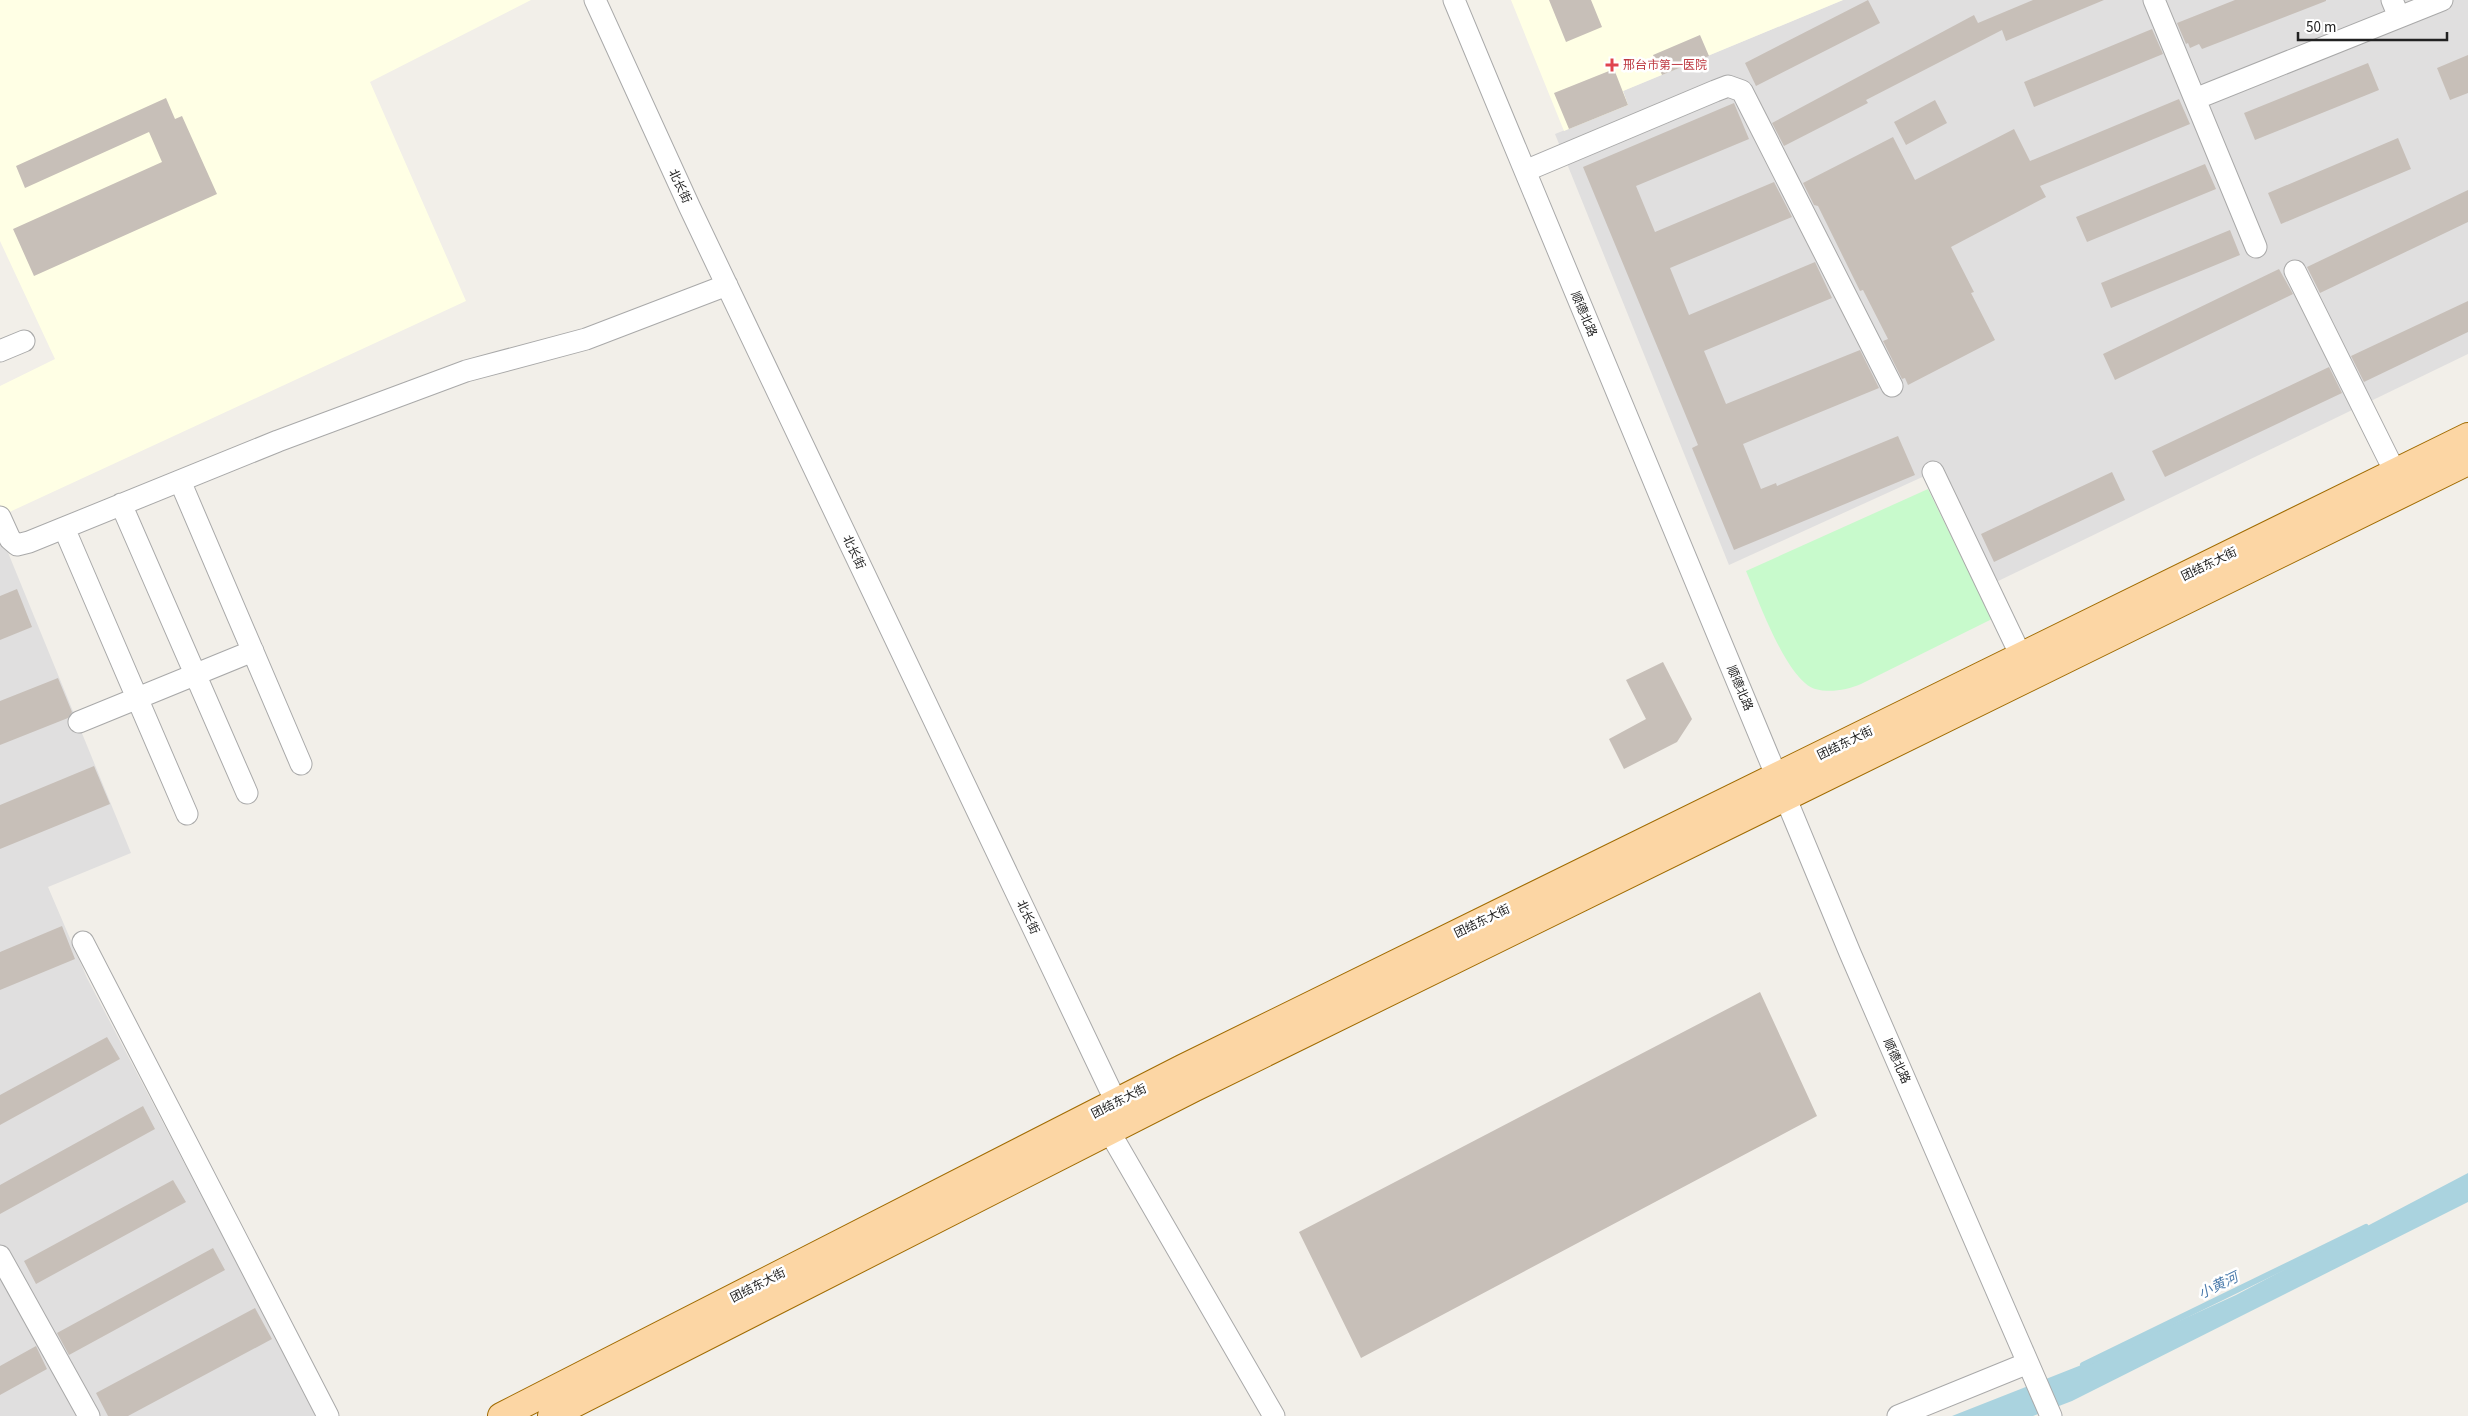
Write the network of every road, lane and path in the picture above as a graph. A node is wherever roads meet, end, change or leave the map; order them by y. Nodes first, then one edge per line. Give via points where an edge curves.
1 (595, 0) edge
2 (1454, 0) edge
3 (2154, 0) edge
4 (2442, 0) edge
5 (2395, 9) edge
6 (2195, 99) junction
7 (1525, 171) junction
8 (2256, 247) dead end
9 (2295, 271) dead end
10 (727, 285) junction
11 (24, 341) dead end
12 (0, 351) edge
13 (1892, 386) dead end
14 (2468, 436) edge
15 (2468, 462) edge
16 (1933, 472) dead end
17 (2395, 472) junction
18 (180, 481) junction
19 (121, 504) junction
20 (0, 517) edge
21 (64, 528) junction
22 (253, 651) junction
23 (2021, 656) junction
24 (195, 674) junction
25 (138, 698) junction
26 (79, 722) dead end
27 (301, 764) dead end
28 (1781, 787) junction
29 (247, 793) dead end
30 (187, 814) dead end
31 (83, 942) dead end
32 (1116, 1102) junction
33 (1110, 1131) junction
34 (0, 1256) edge
35 (2030, 1368) junction
36 (89, 1416) edge
37 (328, 1416) edge
38 (501, 1416) edge
39 (551, 1416) edge
40 (1274, 1416) edge
41 (1898, 1416) edge
42 (2051, 1416) edge

1 - 10 street, 北长街
2 - 7 street, 顺德北路
3 - 6 street
4 - 5 street
5 - 6 street
6 - 8 street
7 - 13 street via 1714,90 1728,86 1742,91
7 - 28 street, 顺德北路
9 - 17 street
10 - 18 street via 586,339 466,371
10 - 32 street, 北长街
11 - 12 street
14 - 17 main road, 团结东大街
15 - 28 main road, 团结东大街
16 - 23 street
17 - 23 main road, 团结东大街
18 - 19 street
18 - 22 street
19 - 21 street
19 - 24 street
20 - 21 street via 10,539 17,545
21 - 25 street
22 - 24 street
22 - 27 street
23 - 28 main road, 团结东大街
24 - 25 street
24 - 29 street
25 - 26 street
25 - 30 street
28 - 32 main road, 团结东大街
28 - 33 main road, 团结东大街
28 - 35 street, 顺德北路
31 - 37 street
32 - 38 main road, 团结东大街
33 - 39 main road, 团结东大街
33 - 40 street
34 - 36 street
35 - 41 street
35 - 42 street, 顺德北路

